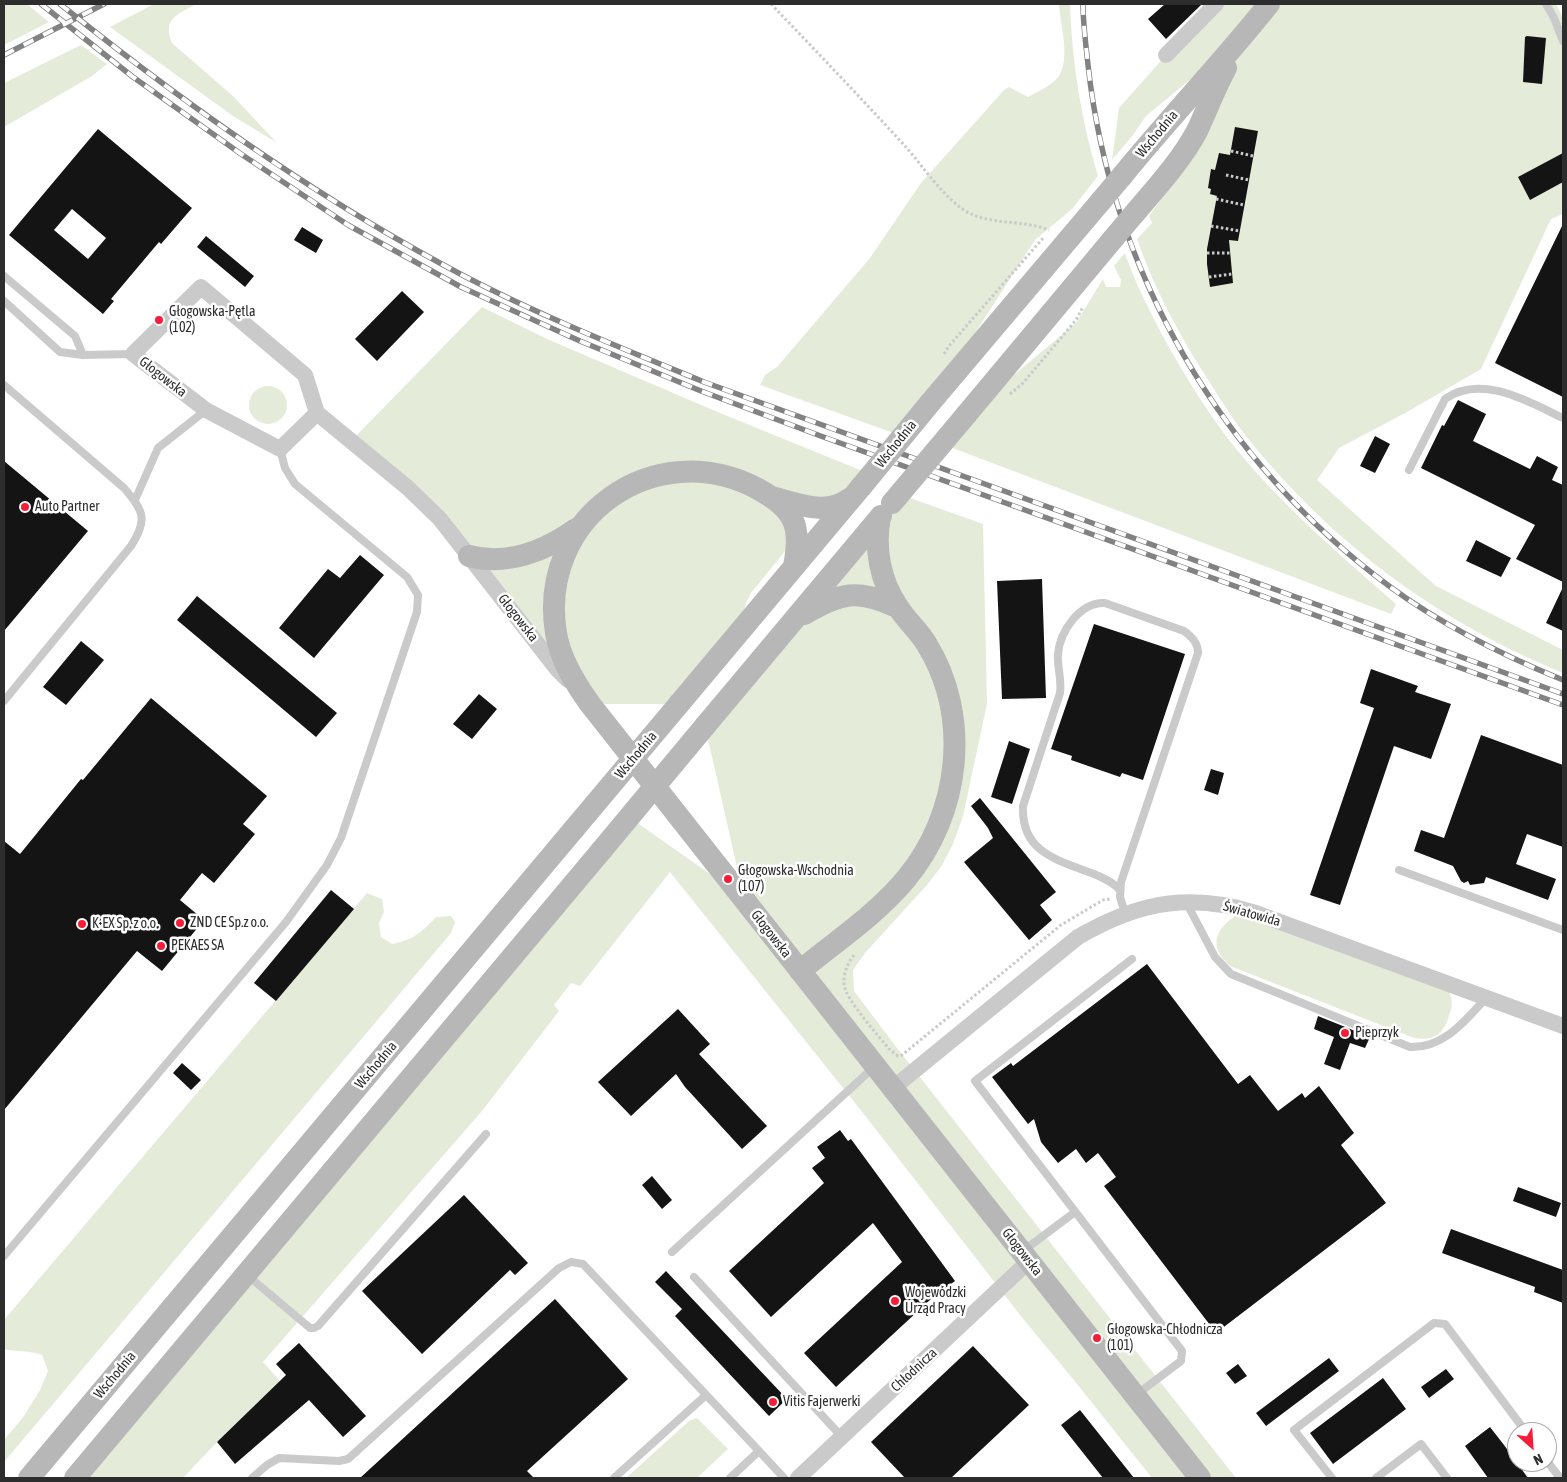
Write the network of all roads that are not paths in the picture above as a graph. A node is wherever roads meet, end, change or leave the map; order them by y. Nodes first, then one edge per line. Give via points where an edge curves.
1 (1216, 4) edge
2 (1269, 4) edge
3 (1546, 4) edge
4 (1246, 33) junction
5 (1563, 41) edge
6 (1166, 56) dead end
7 (4, 276) edge
8 (4, 301) edge
9 (133, 354) junction
10 (83, 355) junction
11 (4, 385) edge
12 (206, 410) junction
13 (317, 413) junction
14 (1563, 418) edge
15 (280, 449) junction
16 (1409, 470) dead end
17 (856, 492) junction
18 (772, 497) junction
19 (135, 500) junction
20 (886, 510) junction
21 (581, 526) junction
22 (470, 556) junction
23 (794, 566) junction
24 (898, 607) junction
25 (794, 619) junction
26 (4, 701) edge
27 (590, 704) junction
28 (1400, 870) dead end
29 (1120, 890) junction
30 (1186, 902) junction
31 (1125, 913) junction
32 (1563, 930) edge
33 (1132, 959) dead end
34 (800, 971) junction
35 (1486, 998) junction
36 (1563, 1026) edge
37 (875, 1066) junction
38 (893, 1088) junction
39 (486, 1134) dead end
40 (1075, 1212) junction
41 (672, 1252) dead end
42 (4, 1256) edge
43 (1025, 1257) junction
44 (245, 1274) junction
45 (694, 1277) dead end
46 (706, 1395) junction
47 (1134, 1396) junction
48 (1518, 1422) edge
49 (842, 1437) junction
50 (759, 1452) junction
51 (29, 1478) edge
52 (74, 1478) edge
53 (252, 1478) edge
54 (614, 1478) edge
55 (730, 1478) edge
56 (784, 1478) edge
57 (798, 1478) edge
58 (1200, 1478) edge
59 (1332, 1478) edge
60 (1376, 1478) edge
61 (1447, 1478) edge

1 - 6 street
2 - 4 street, Wschodnia
3 - 5 lane
4 - 17 street, Wschodnia, bridge via 1163,126
4 - 20 street, Wschodnia, bridge via 1196,132 1175,163
7 - 10 lane via 75,336
8 - 10 lane via 60,352
9 - 10 lane
9 - 12 street, Głogowska
9 - 13 street, Głogowska via 201,287 305,376
11 - 19 lane
12 - 15 street, Głogowska
12 - 19 lane via 158,448
13 - 15 street
13 - 22 street, Głogowska via 419,498
14 - 16 lane via 1501,392 1466,389 1445,399
15 - 42 lane via 285,468 296,484 407,577 418,595 417,612 341,838 327,865 286,922
17 - 18 street via 840,506 830,508 811,507
17 - 23 street, Wschodnia
18 - 21 street via 728,476 701,471 674,472 625,488 600,506
18 - 23 street via 783,505 794,521 798,540
19 - 26 lane via 143,518 132,546
20 - 24 street via 877,542 879,561
20 - 25 street, Wschodnia
21 - 22 street via 554,543 523,556 489,560
21 - 27 street via 560,563 554,609 563,657
22 - 27 street, Głogowska via 557,669
23 - 51 street, Wschodnia, bridge
24 - 25 street via 877,598 852,595 822,604
24 - 34 street via 926,644 946,691 954,724 952,784 937,828 905,880 863,920
25 - 44 street, Wschodnia, bridge
27 - 34 street, Głogowska
28 - 32 lane
29 - 29 lane via 1198,647 1184,631 1105,603 1096,603 1072,620 1059,646 1060,693 1023,814 1030,839 1040,850 1108,880
29 - 31 lane
30 - 31 street, Światowida
30 - 35 street, Światowida via 1224,904 1253,912
30 - 35 lane via 1215,957 1231,974 1410,1047 1443,1039
31 - 38 street, Światowida via 1060,950
33 - 40 lane via 975,1081
34 - 37 street, Głogowska
35 - 36 street, Światowida
37 - 38 street, Głogowska
37 - 41 lane
38 - 43 street, Głogowska
39 - 44 lane via 318,1326 310,1328
40 - 43 lane
40 - 47 lane via 1182,1351 1180,1361
43 - 47 street, Głogowska
43 - 49 street, Chłodnicza
44 - 52 street, Wschodnia
45 - 49 lane
46 - 50 lane
46 - 53 lane via 582,1264 565,1263 348,1460 279,1458
46 - 54 lane
47 - 58 street, Głogowska
48 - 59 lane via 1445,1324 1434,1323 1294,1430
49 - 57 street, Chłodnicza
50 - 55 lane
50 - 56 lane
60 - 61 lane via 1421,1444

